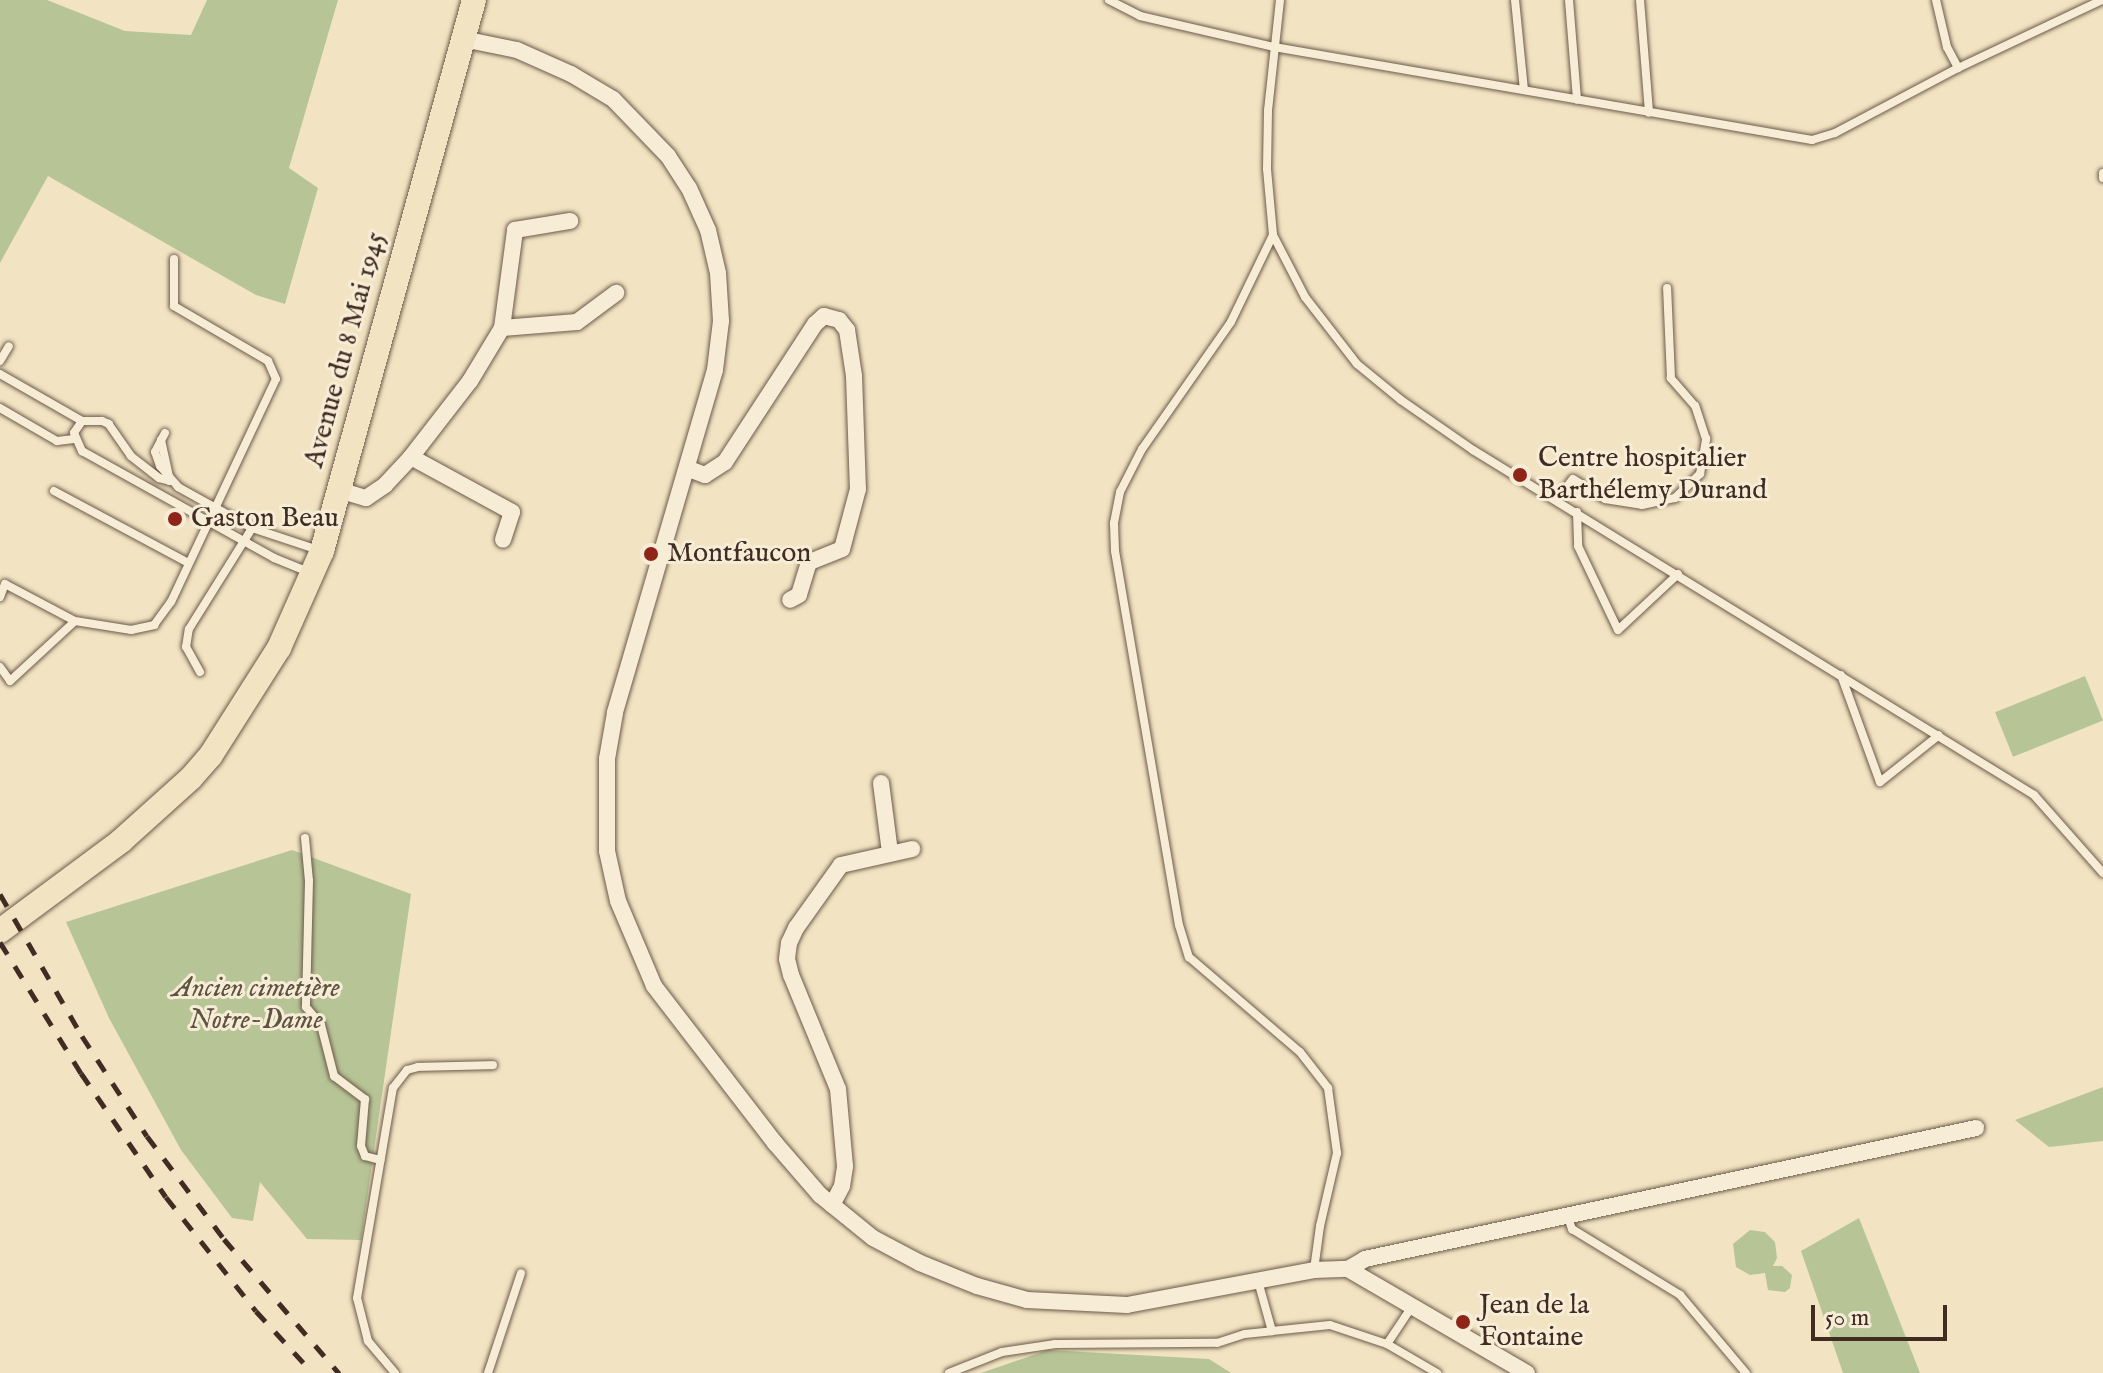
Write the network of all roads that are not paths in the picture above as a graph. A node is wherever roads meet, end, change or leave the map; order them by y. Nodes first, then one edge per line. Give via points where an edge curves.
1 (474, 0) edge
2 (1109, 0) edge
3 (1280, 0) edge
4 (1515, 0) edge
5 (1569, 0) edge
6 (1640, 0) edge
7 (1936, 0) edge
8 (2100, 0) edge
9 (2103, 7) edge
10 (463, 39) junction
11 (1274, 47) junction
12 (1958, 68) junction
13 (1524, 90) junction
14 (1577, 100) junction
15 (1649, 113) junction
16 (570, 221) dead end
17 (1273, 235) junction
18 (174, 259) dead end
19 (1667, 288) dead end
20 (616, 293) dead end
21 (502, 328) junction
22 (9, 346) dead end
23 (0, 361) edge
24 (0, 374) edge
25 (0, 408) edge
26 (82, 421) junction
27 (163, 436) dead end
28 (74, 439) junction
29 (411, 457) junction
30 (689, 469) junction
31 (170, 481) junction
32 (339, 490) junction
33 (54, 491) dead end
34 (1557, 500) junction
35 (217, 508) junction
36 (1577, 512) junction
37 (211, 522) junction
38 (252, 528) junction
39 (503, 540) dead end
40 (245, 542) junction
41 (188, 563) junction
42 (318, 563) junction
43 (1678, 574) junction
44 (0, 597) edge
45 (790, 600) dead end
46 (75, 621) junction
47 (0, 667) edge
48 (200, 672) dead end
49 (1841, 675) junction
50 (1939, 735) junction
51 (881, 783) dead end
52 (305, 838) dead end
53 (912, 849) dead end
54 (890, 852) junction
55 (2103, 873) edge
56 (0, 931) edge
57 (493, 1065) dead end
58 (1976, 1128) dead end
59 (380, 1160) junction
60 (832, 1205) junction
61 (1568, 1217) junction
62 (1348, 1269) junction
63 (1314, 1270) junction
64 (521, 1273) dead end
65 (1258, 1280) junction
66 (1413, 1305) junction
67 (1272, 1331) junction
68 (1387, 1344) junction
69 (395, 1373) edge
70 (488, 1373) edge
71 (949, 1373) edge
72 (1437, 1373) edge
73 (1527, 1373) edge
74 (1746, 1373) edge

1 - 10 main road, Avenue du 8 Mai 1945
2 - 11 lane via 1140,16
3 - 11 lane
4 - 13 lane
5 - 14 lane
6 - 15 lane
7 - 12 lane via 1947,47
8 - 9 lane
8 - 12 lane
10 - 30 street via 517,50 613,99 668,156 689,188 708,230 721,321 715,370
10 - 32 main road, Avenue du 8 Mai 1945
11 - 13 lane
11 - 17 lane via 1267,169
12 - 15 lane via 1812,140
13 - 14 lane
14 - 15 lane
16 - 21 street via 515,230
17 - 34 lane via 1305,297 1357,364 1413,409
17 - 63 lane via 1231,322 1142,449 1120,492 1114,537 1179,925 1189,957 1300,1052 1328,1088 1337,1153
18 - 35 lane via 174,306 268,361 276,379
19 - 34 lane via 1671,378 1695,406 1706,439 1700,474 1675,498 1642,505 1605,499 1573,479
20 - 21 street via 577,322
21 - 29 street via 470,381
22 - 23 lane
24 - 26 lane
25 - 28 lane via 57,441
26 - 28 lane
26 - 31 lane via 109,424 131,456
27 - 31 lane via 155,452
28 - 37 lane via 82,451
29 - 32 street via 366,498
29 - 39 street via 512,512
30 - 45 street via 705,475 725,462 815,324 824,316 839,320 847,330 857,418 858,489 842,549 809,562 799,595
30 - 60 street via 615,713 607,759 607,851 618,901 654,986 775,1143
31 - 35 lane
32 - 42 main road, Avenue du 8 Mai 1945
33 - 41 lane
34 - 36 lane
35 - 37 lane
35 - 38 lane
36 - 43 lane
36 - 43 lane via 1578,546 1618,630
37 - 40 lane
37 - 41 lane
38 - 40 lane
38 - 42 lane
40 - 42 lane
40 - 48 lane via 189,629 186,647
41 - 46 lane via 154,625 131,630
42 - 56 main road, Avenue du 8 Mai 1945 via 279,648 211,755 121,841
43 - 49 lane
44 - 46 lane via 5,584
46 - 47 lane via 10,681
49 - 50 lane
49 - 50 lane via 1880,782
50 - 55 lane via 2034,795
51 - 54 street
52 - 59 lane via 306,1007 321,1025 334,1076 365,1099 361,1146 365,1156
53 - 54 street
54 - 60 street via 841,865 789,943 791,975 838,1089 845,1166
57 - 59 lane via 407,1070 393,1088
58 - 61 street
59 - 69 lane via 357,1298 368,1341
60 - 65 street via 873,1238 920,1263 1027,1300 1127,1305
61 - 62 street via 1365,1259
61 - 74 lane via 1572,1229 1680,1295
62 - 63 street
62 - 66 street
63 - 65 street
64 - 70 lane
65 - 67 lane
66 - 68 lane
66 - 73 street
67 - 68 lane via 1330,1325
67 - 71 lane via 1217,1343 1055,1344 1002,1352
68 - 72 lane

